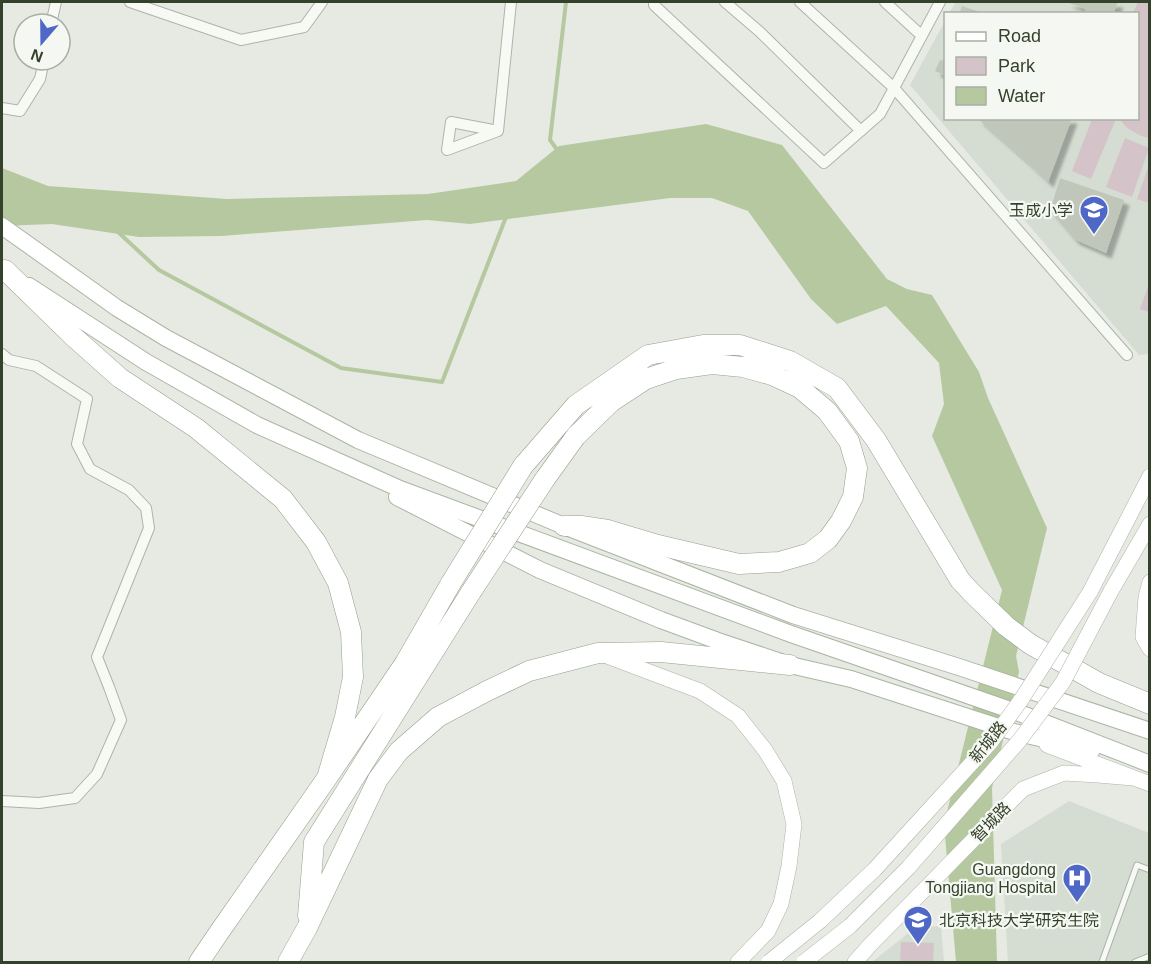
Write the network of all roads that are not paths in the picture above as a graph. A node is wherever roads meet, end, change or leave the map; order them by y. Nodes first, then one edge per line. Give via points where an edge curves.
1 (130, 2) edge
2 (322, 2) edge
3 (511, 2) edge
4 (654, 2) edge
5 (725, 2) edge
6 (800, 2) edge
7 (939, 2) edge
8 (890, 3) edge
9 (921, 35) junction
10 (41, 72) edge
11 (894, 88) junction
12 (2, 108) edge
13 (498, 131) dead end
14 (861, 131) junction
15 (2, 226) edge
16 (3, 271) edge
17 (1127, 355) dead end
18 (4, 361) edge
19 (257, 425) junction
20 (1149, 476) edge
21 (1149, 524) edge
22 (564, 526) junction
23 (1149, 582) edge
24 (1149, 649) edge
25 (598, 653) junction
26 (790, 665) junction
27 (1149, 704) edge
28 (1149, 731) edge
29 (1014, 732) junction
30 (1149, 764) edge
31 (327, 778) junction
32 (1133, 778) junction
33 (1149, 784) edge
34 (2, 801) edge
35 (1149, 870) edge
36 (307, 928) junction
37 (1149, 956) edge
38 (200, 963) edge
39 (288, 963) edge
40 (738, 963) edge
41 (769, 963) edge
42 (804, 963) edge
43 (855, 963) edge
44 (1102, 963) edge
45 (1135, 963) edge

1 - 2 street via 241,40 304,27
3 - 13 street
4 - 14 street via 824,163
5 - 14 street
6 - 11 street
7 - 9 street
8 - 9 street
9 - 11 street
10 - 12 street via 20,111
11 - 14 street via 880,114
11 - 17 street
15 - 22 main road via 117,308 218,366 358,440
16 - 19 main road via 146,362
16 - 31 highway via 120,378 196,429 283,499 316,542 338,583 351,632 353,677
18 - 34 street via 36,366 87,399 77,444 90,469 129,490 146,508 149,528 97,657 121,720 98,774 75,798 39,803
19 - 26 main road via 540,570 661,620
19 - 30 main road via 400,489 791,634 1022,714
20 - 41 street, 新城路, bridge via 1090,592 990,743 875,868
21 - 42 street, 新城路, bridge via 1063,682 1019,741 908,868 850,926
22 - 28 main road via 793,615
22 - 36 highway, bridge via 608,530 739,564 779,562 810,552 828,539 853,497 857,468 849,441 827,411 800,388 743,367 712,364 676,369 646,379 611,402 576,436 544,479 314,842
23 - 24 street via 1143,637
25 - 26 highway via 662,652
25 - 36 highway via 529,671 487,691 438,717 399,751 378,779
25 - 40 street via 700,691 738,716 784,781 794,824 781,904 768,931
26 - 29 main road via 851,679
27 - 31 highway, bridge via 1099,683 1030,644 972,593 960,580 876,440 837,388 790,361 740,345 704,345 648,355 576,405 523,466 405,663
29 - 30 main road
29 - 32 street
31 - 38 highway
32 - 33 street
32 - 43 street, 智城路 via 1064,773 1023,789
35 - 44 lane via 1137,865
36 - 39 highway
37 - 45 lane

